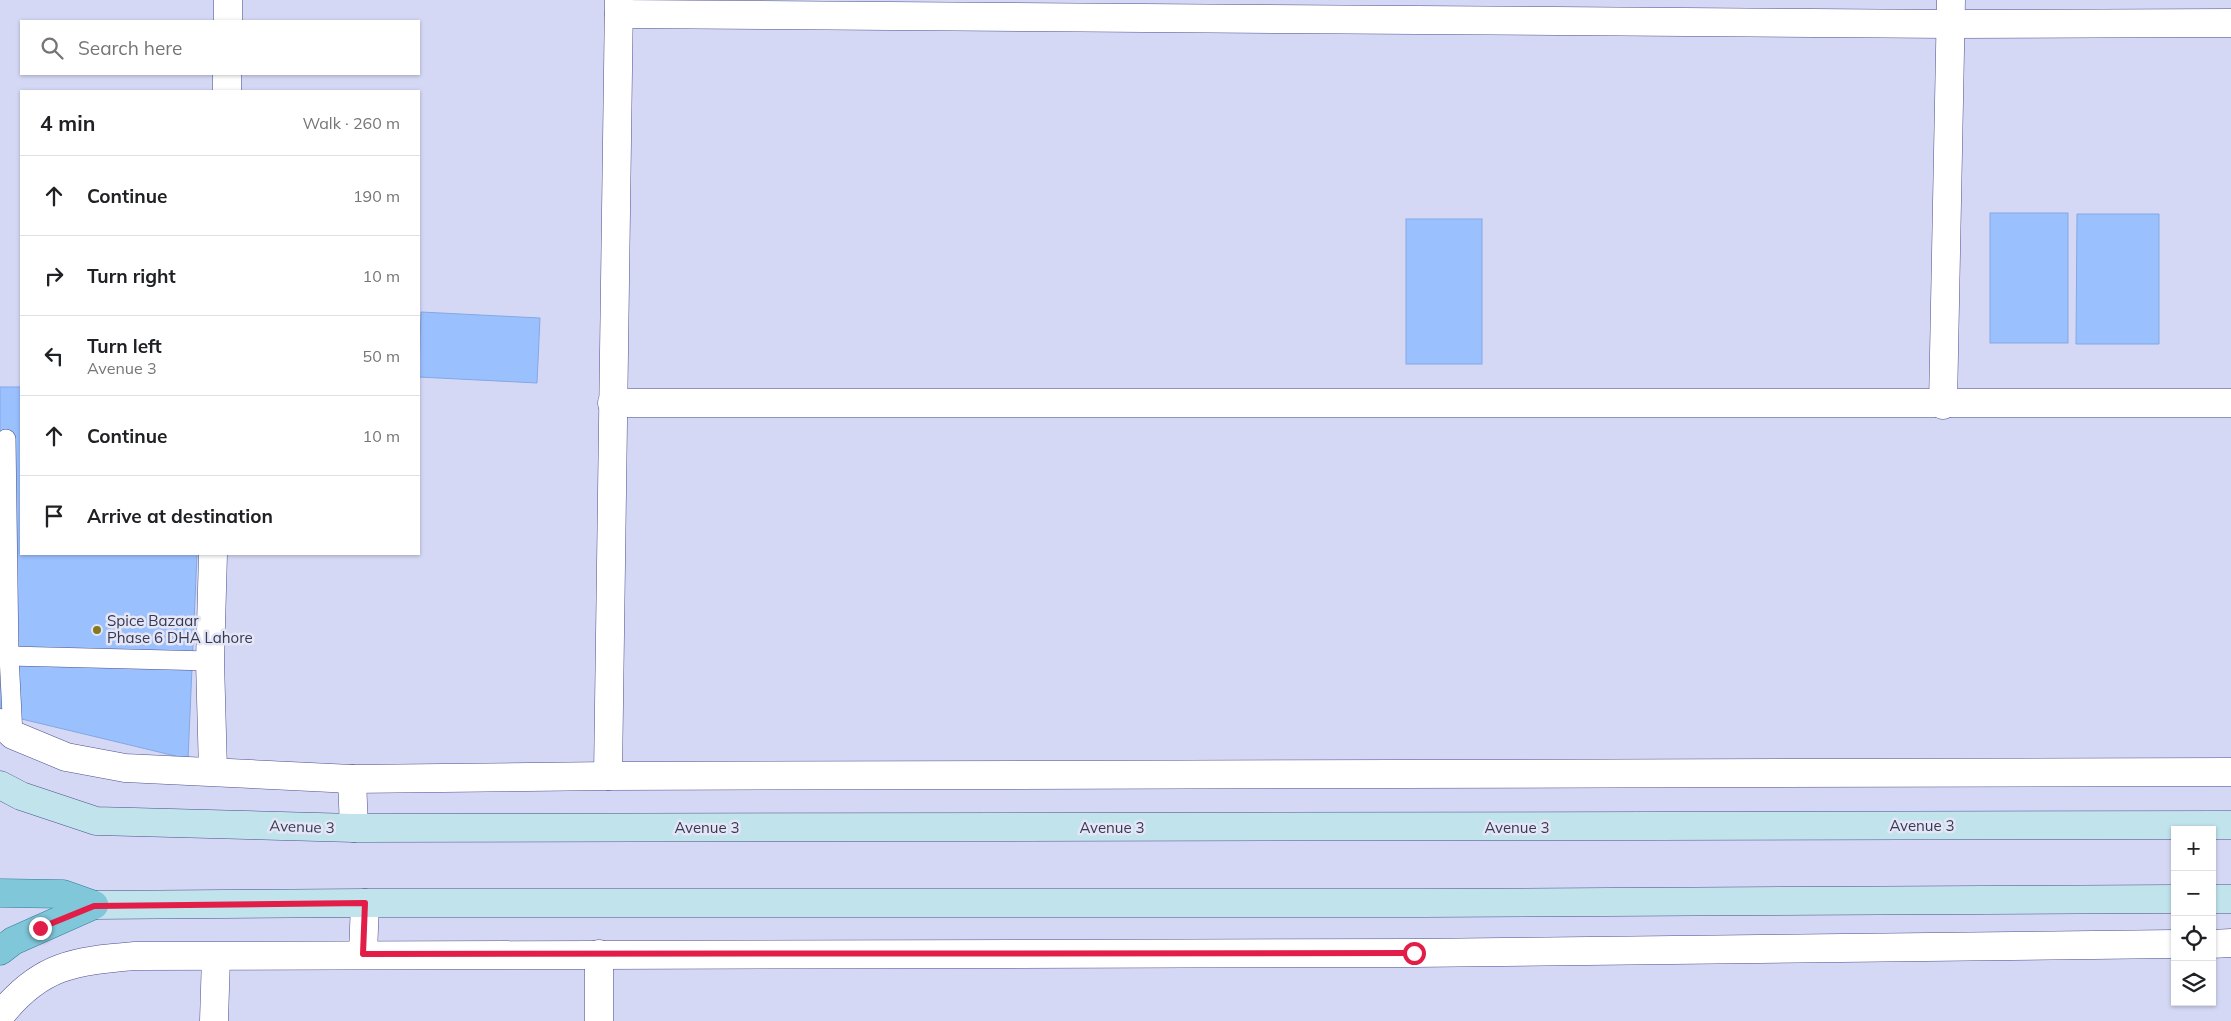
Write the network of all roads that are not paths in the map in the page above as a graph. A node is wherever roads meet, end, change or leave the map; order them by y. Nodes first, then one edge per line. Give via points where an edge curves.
1 (228, 0) edge
2 (619, 7) edge
3 (1951, 12) edge
4 (228, 20) edge
5 (2231, 22) edge
6 (227, 75) edge
7 (227, 90) edge
8 (612, 402) junction
9 (2231, 403) edge
10 (1943, 404) junction
11 (6, 439) dead end
12 (213, 555) edge
13 (9, 656) junction
14 (210, 661) junction
15 (7, 729) edge
16 (214, 771) junction
17 (2231, 772) edge
18 (608, 776) junction
19 (352, 779) junction
20 (0, 785) edge
21 (2231, 825) edge
22 (354, 828) junction
23 (0, 893) edge
24 (2171, 899) edge
25 (2216, 899) edge
26 (2231, 899) edge
27 (365, 903) junction
28 (94, 906) junction
29 (2231, 943) edge
30 (2171, 944) edge
31 (2216, 944) edge
32 (0, 951) edge
33 (363, 954) junction
34 (600, 954) junction
35 (216, 957) junction
36 (0, 1016) edge
37 (214, 1021) edge
38 (599, 1021) edge

1 - 4 street
2 - 3 street
2 - 8 street
3 - 5 street
3 - 10 street
6 - 7 street
8 - 10 street
8 - 18 street
9 - 10 street
11 - 13 lane
12 - 14 street
13 - 14 lane
13 - 15 lane
14 - 16 street
15 - 16 street via 66,757 126,768
16 - 19 street
17 - 18 street
18 - 19 street
19 - 22 street
20 - 22 main road, Avenue 3 via 21,796 96,820
21 - 22 main road, Avenue 3
23 - 28 main road via 63,894
24 - 27 main road
25 - 26 main road
27 - 28 main road
27 - 33 street
28 - 32 main road via 12,941
29 - 31 street
30 - 34 street via 1414,953
33 - 34 street
33 - 35 street
34 - 38 street
35 - 36 street via 135,956 86,960 41,978 20,992
35 - 37 street

